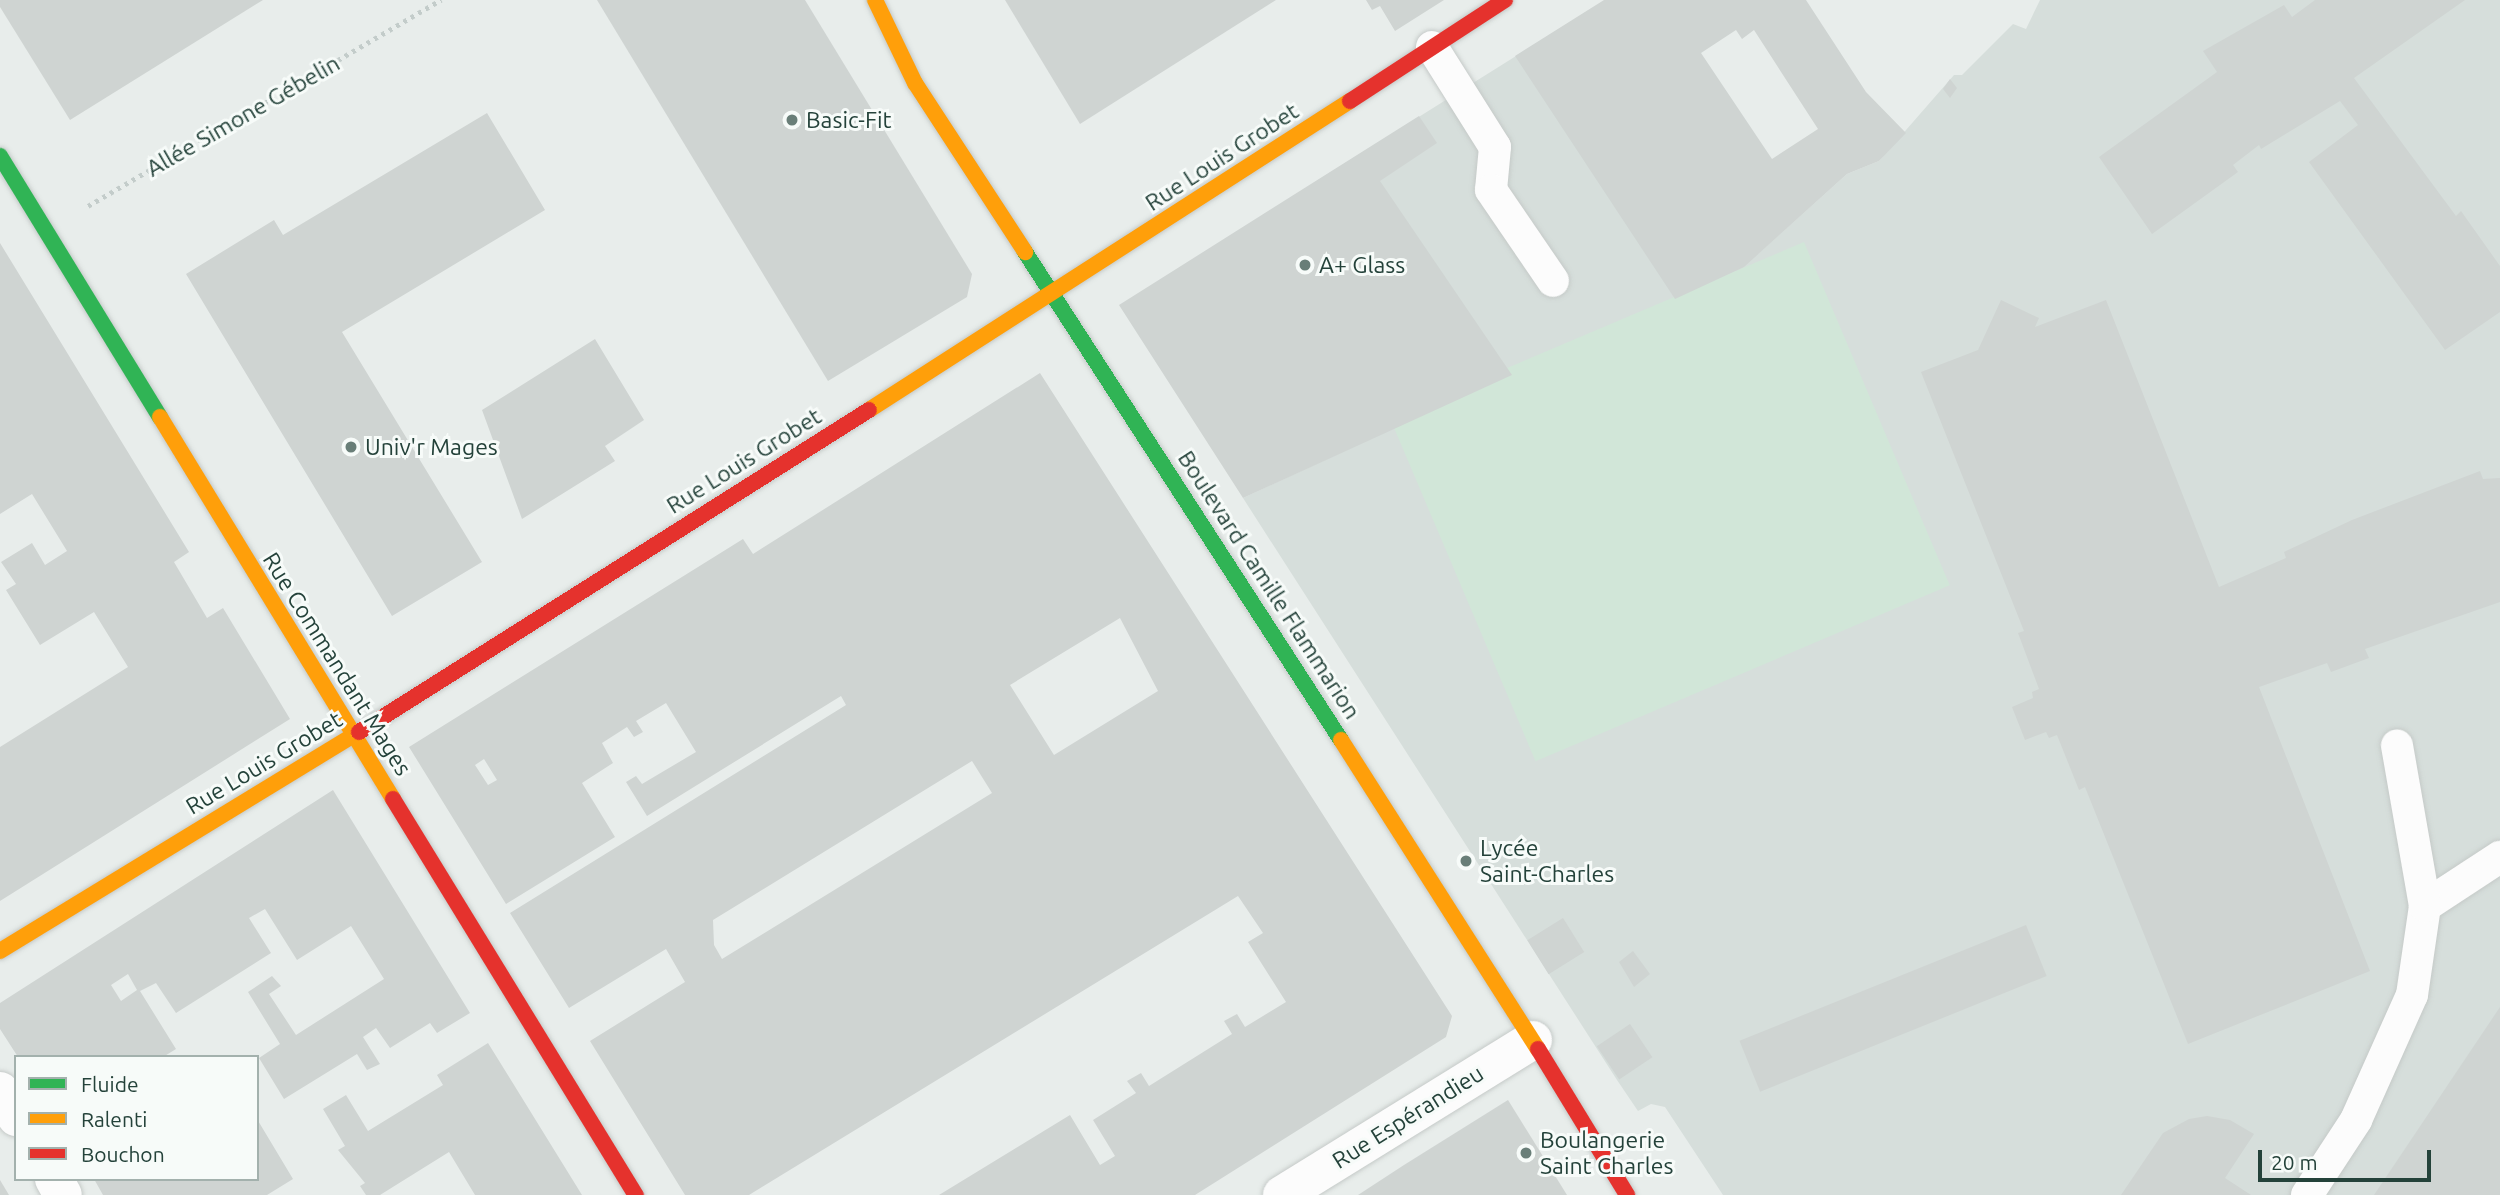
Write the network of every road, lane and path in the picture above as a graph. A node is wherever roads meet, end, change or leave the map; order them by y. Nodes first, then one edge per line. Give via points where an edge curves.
1 (441, 0) edge
2 (875, 0) edge
3 (1505, 0) edge
4 (1432, 47) junction
5 (0, 156) edge
6 (45, 230) junction
7 (1553, 281) dead end
8 (1053, 294) junction
9 (355, 735) junction
10 (2397, 746) dead end
11 (2500, 857) edge
12 (2425, 906) junction
13 (0, 951) edge
14 (1534, 1040) junction
15 (0, 1091) edge
16 (14, 1114) edge
17 (636, 1195) edge
18 (1282, 1195) edge
19 (1627, 1195) edge
20 (2307, 1195) edge

1 - 6 path, Allée Simone Gébelin
2 - 8 street, Boulevard Camille Flammarion via 915,83
3 - 4 street, Rue Louis Grobet
4 - 7 lane via 1495,147 1490,190
4 - 8 street, Rue Louis Grobet
5 - 6 street, Rue Commandant Mages
6 - 9 street, Rue Commandant Mages
8 - 9 street, Rue Louis Grobet
8 - 14 street, Boulevard Camille Flammarion
9 - 13 street, Rue Louis Grobet
9 - 17 street, Rue Commandant Mages
10 - 12 lane
11 - 12 lane
12 - 20 lane via 2412,995 2356,1120
14 - 18 street, Rue Espérandieu
14 - 19 street, Boulevard Camille Flammarion
15 - 16 street

